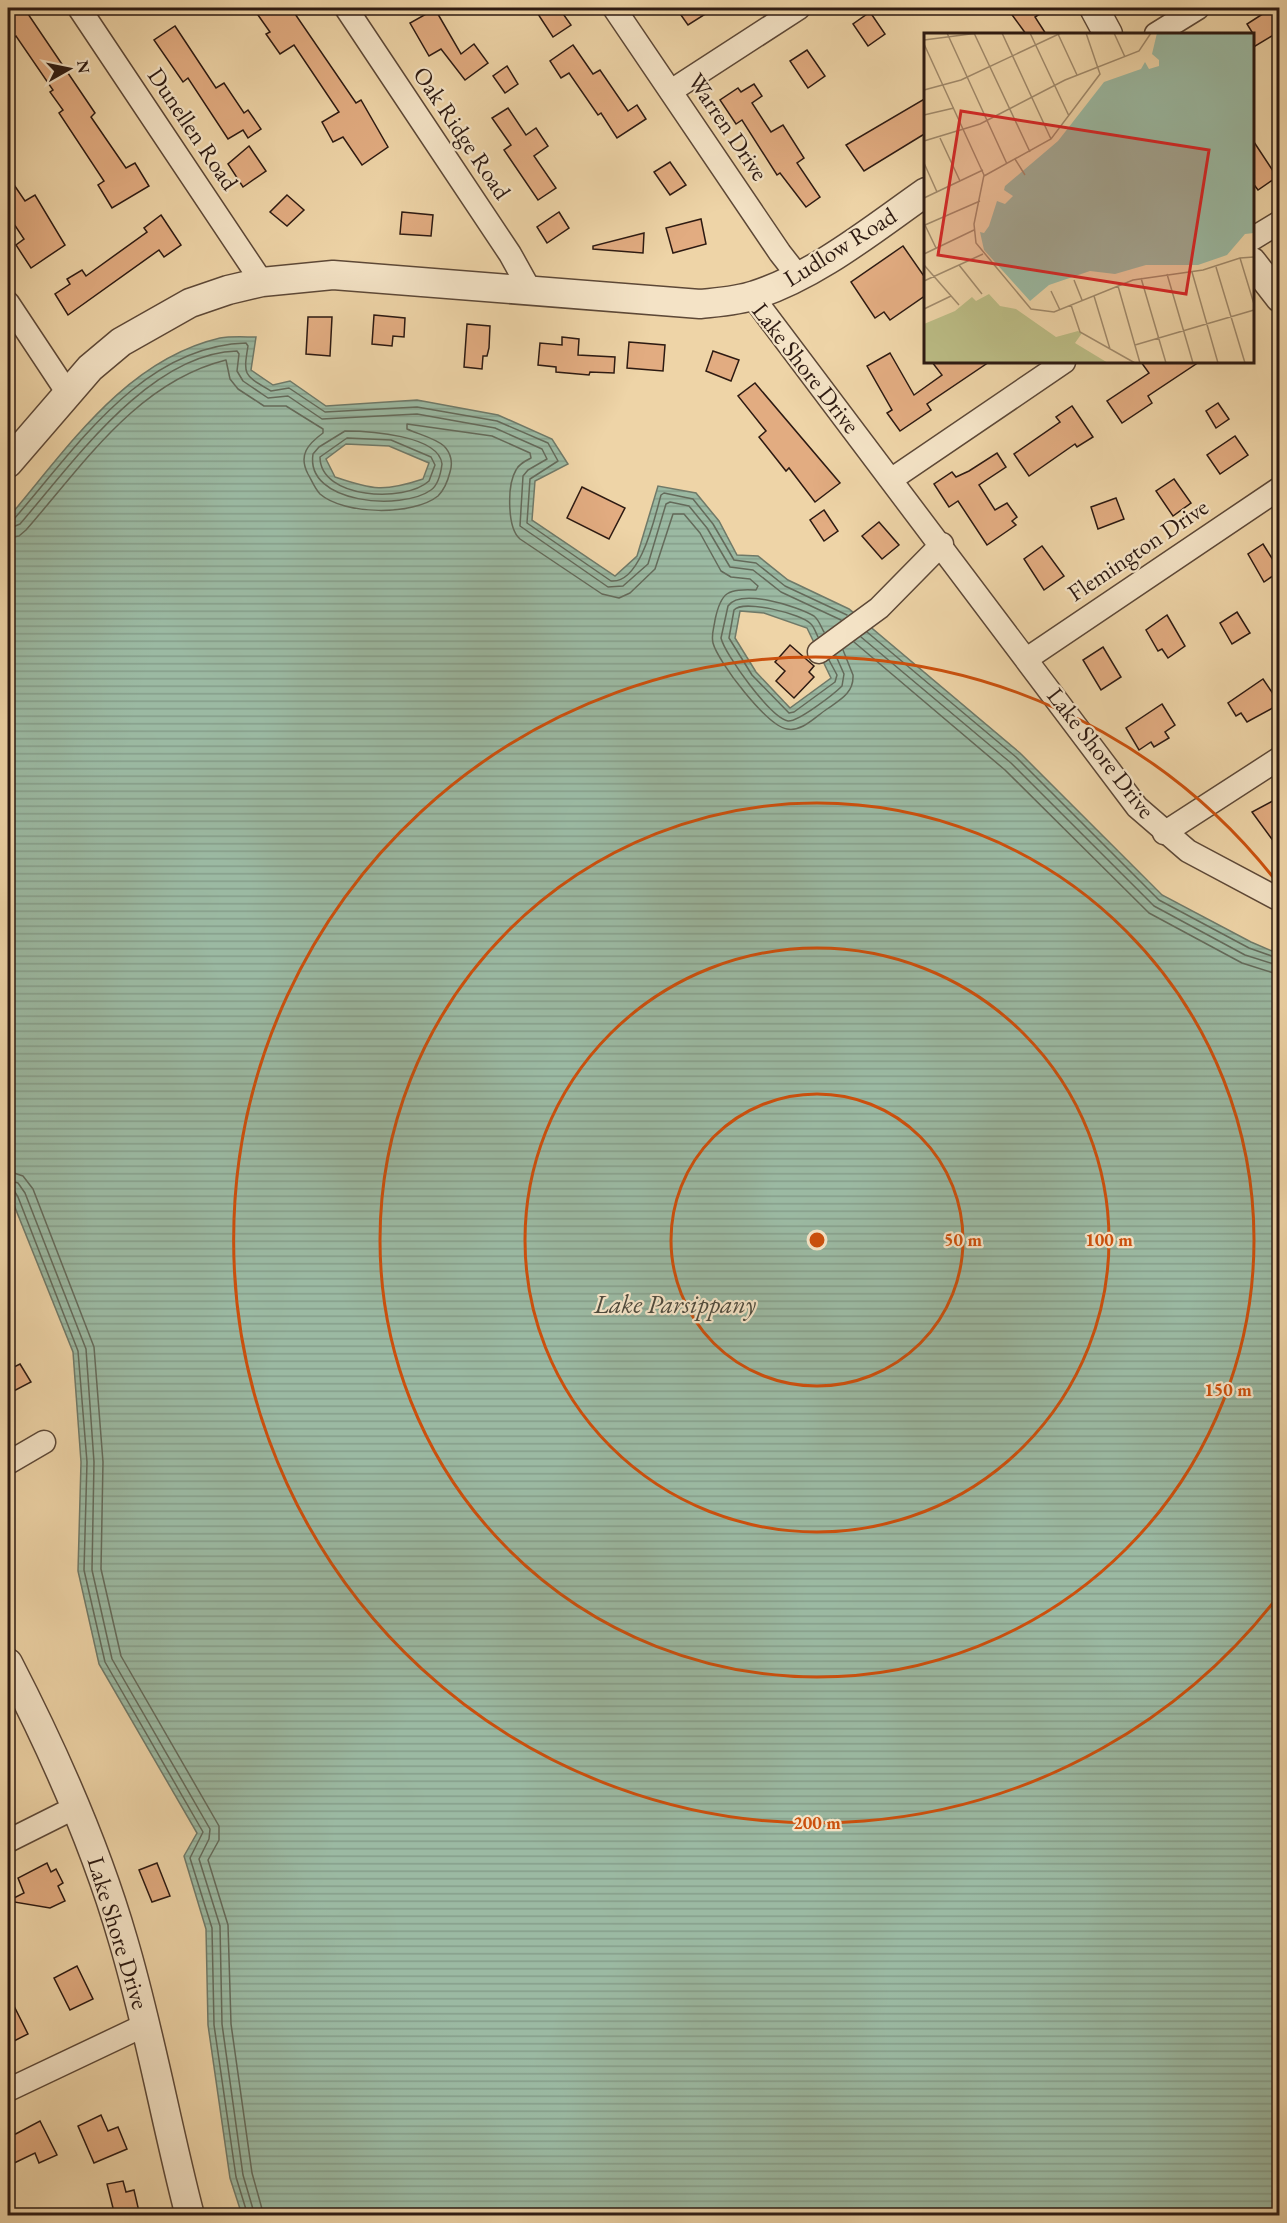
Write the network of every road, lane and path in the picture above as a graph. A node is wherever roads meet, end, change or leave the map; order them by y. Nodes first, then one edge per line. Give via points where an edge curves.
1 (79, 8) edge
2 (346, 8) edge
3 (614, 8) edge
4 (799, 8) edge
5 (1094, 8) edge
6 (1198, 8) edge
7 (1107, 33) edge
8 (1158, 33) edge
9 (671, 91) junction
10 (924, 193) edge
11 (1280, 222) edge
12 (1254, 238) edge
13 (1254, 265) edge
14 (798, 276) junction
15 (262, 282) junction
16 (530, 290) junction
17 (752, 296) junction
18 (1280, 298) edge
19 (8, 303) edge
20 (1064, 363) edge
21 (68, 392) junction
22 (8, 463) edge
23 (892, 479) junction
24 (1280, 488) edge
25 (942, 544) junction
26 (819, 652) dead end
27 (1028, 658) junction
28 (1280, 758) edge
29 (1164, 832) junction
30 (1280, 900) edge
31 (44, 1442) dead end
32 (8, 1463) edge
33 (8, 1663) edge
34 (76, 1807) junction
35 (8, 1841) edge
36 (145, 2025) junction
37 (8, 2090) edge
38 (190, 2216) edge

1 - 15 street, Dunellen Road
2 - 16 street, Oak Ridge Road
3 - 9 street, Warren Drive
4 - 9 street
5 - 7 street
6 - 8 street
9 - 14 street, Warren Drive
10 - 14 street, Ludlow Road
11 - 12 street
13 - 18 street
14 - 17 street, Ludlow Road
15 - 16 street, Lake Shore Drive via 333,275
15 - 21 street, Lake Shore Drive via 190,303 154,321 120,342
16 - 17 street, Lake Shore Drive via 700,304
17 - 23 street, Lake Shore Drive
19 - 21 street
20 - 23 street
21 - 22 street, Lake Shore Drive
23 - 25 street, Lake Shore Drive
24 - 27 street, Flemington Drive
25 - 26 street via 879,608
25 - 27 street, Lake Shore Drive
27 - 29 street, Lake Shore Drive via 1137,807
28 - 29 street
29 - 30 street, Lake Shore Drive via 1214,867
31 - 32 street
33 - 34 street, Lake Shore Drive
34 - 35 street
34 - 36 street, Lake Shore Drive via 123,1940
36 - 37 street
36 - 38 street, Lake Shore Drive

